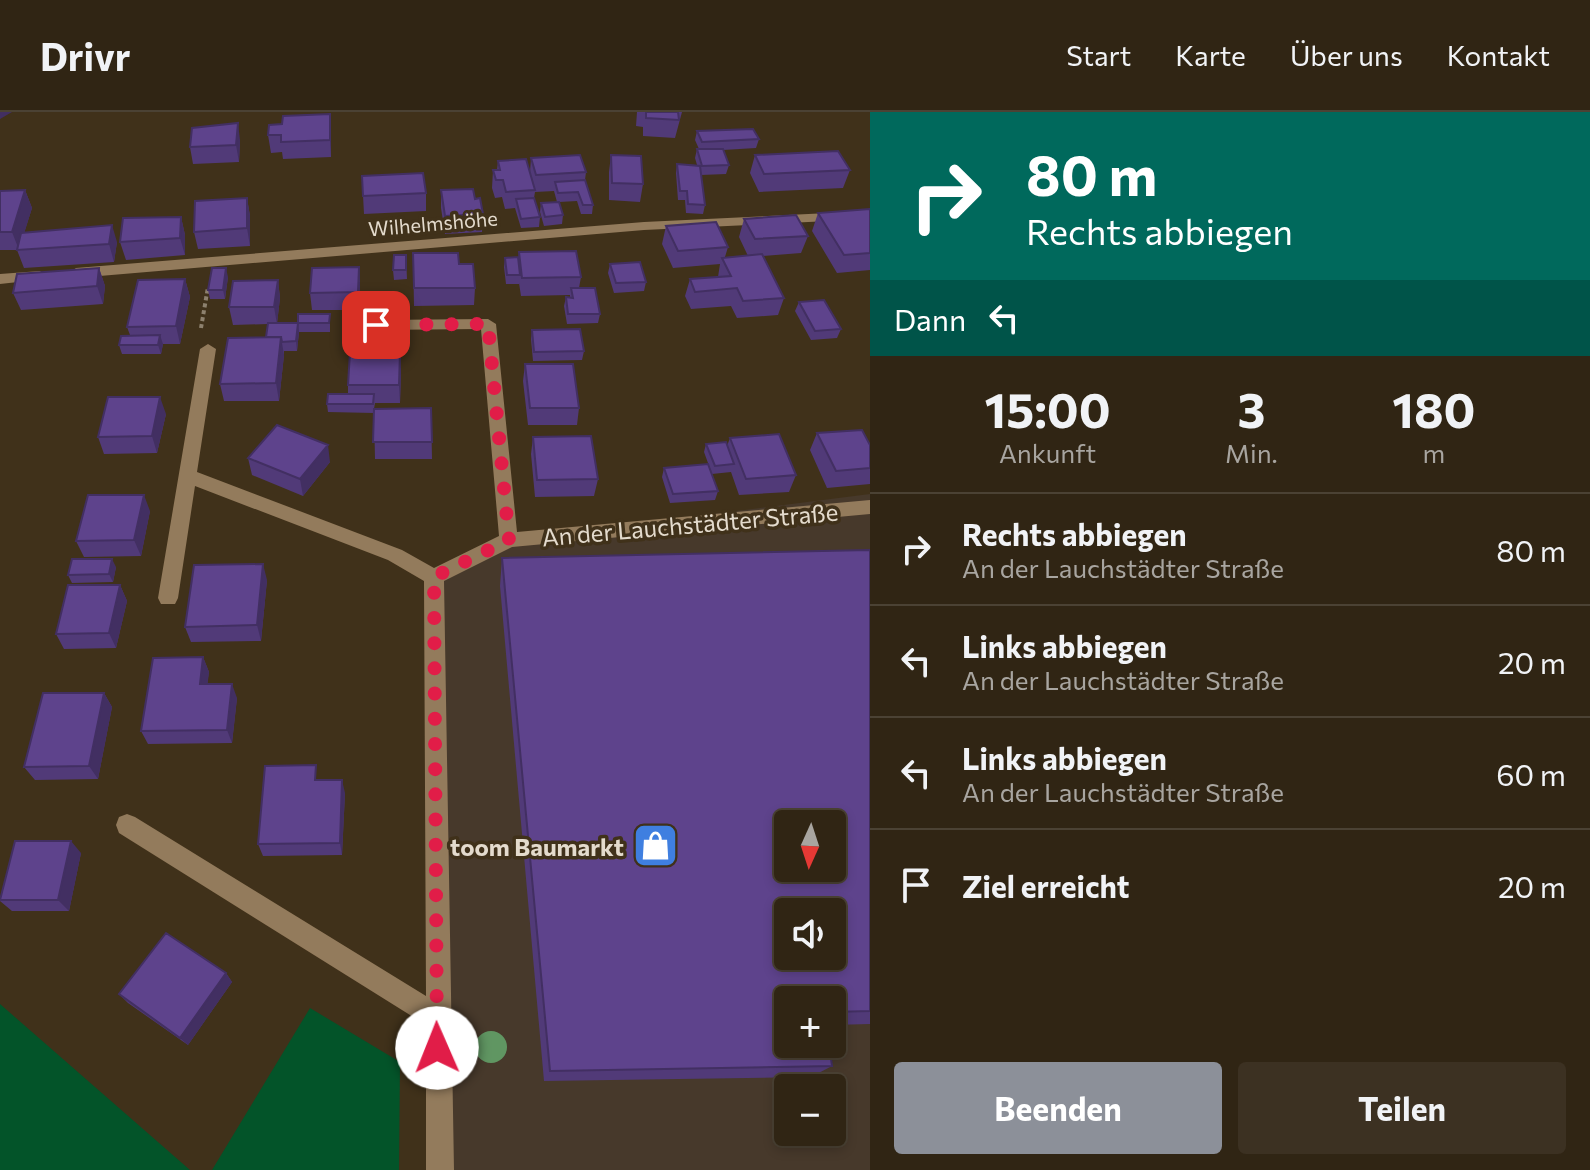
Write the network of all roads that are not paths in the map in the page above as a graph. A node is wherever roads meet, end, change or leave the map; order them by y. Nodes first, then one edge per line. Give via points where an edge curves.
1 (870, 215) edge
2 (0, 279) edge
3 (376, 325) dead end
4 (208, 349) road end
5 (188, 476) junction
6 (870, 507) edge
7 (509, 540) junction
8 (434, 577) junction
9 (168, 598) dead end
10 (127, 825) dead end
11 (437, 1017) junction
12 (440, 1170) edge

1 - 2 street, Wilhelmshöhe via 644,226
3 - 7 street, An der Lauchstädter Straße via 488,324
4 - 5 street
5 - 8 street via 395,555
5 - 9 street
6 - 7 street, An der Lauchstädter Straße
7 - 8 street, An der Lauchstädter Straße
8 - 11 street
10 - 11 street
11 - 12 street

